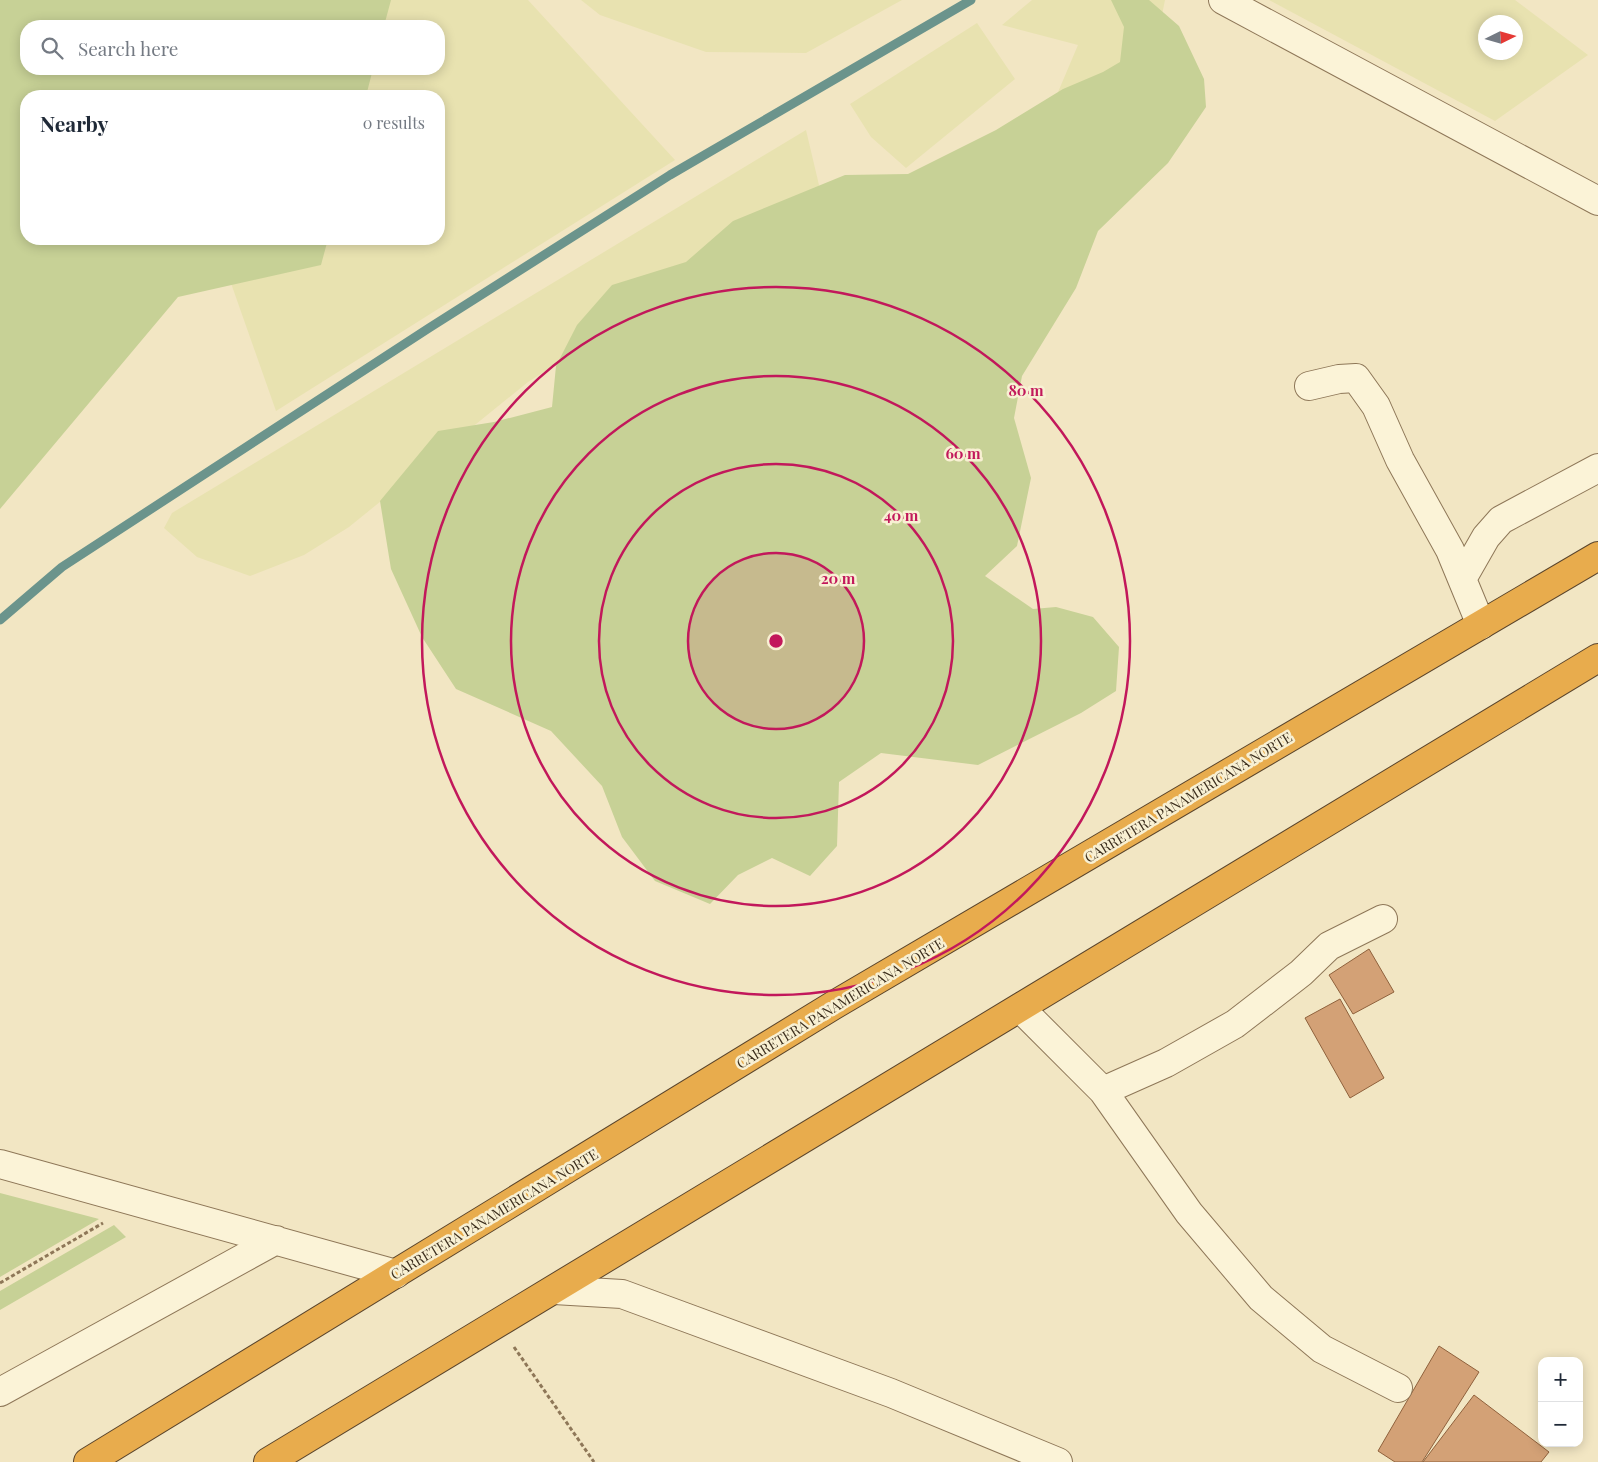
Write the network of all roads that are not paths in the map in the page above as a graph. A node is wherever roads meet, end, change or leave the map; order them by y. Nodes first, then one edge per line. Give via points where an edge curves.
1 (1223, 0) edge
2 (1598, 201) edge
3 (1309, 386) dead end
4 (1598, 468) edge
5 (1598, 556) edge
6 (1462, 579) junction
7 (1481, 625) junction
8 (1598, 658) edge
9 (1383, 919) dead end
10 (1020, 1008) junction
11 (1103, 1091) junction
12 (0, 1164) edge
13 (276, 1240) junction
14 (396, 1274) junction
15 (554, 1290) junction
16 (1398, 1388) dead end
17 (0, 1392) edge
18 (88, 1462) edge
19 (268, 1462) edge
20 (1058, 1462) edge

1 - 2 street
3 - 6 street via 1356,378 1376,406 1400,460 1450,550
4 - 6 street via 1501,520 1486,537
5 - 7 highway, CARRETERA PANAMERICANA NORTE
6 - 7 street
7 - 14 highway, CARRETERA PANAMERICANA NORTE via 834,1006
8 - 10 highway
9 - 11 street via 1329,946 1235,1024 1166,1063
10 - 11 street
10 - 15 highway
11 - 16 street via 1189,1213 1261,1298 1322,1350
12 - 13 street
13 - 14 street
13 - 17 street
14 - 18 highway, CARRETERA PANAMERICANA NORTE
15 - 19 highway
15 - 20 street via 622,1294 891,1393

